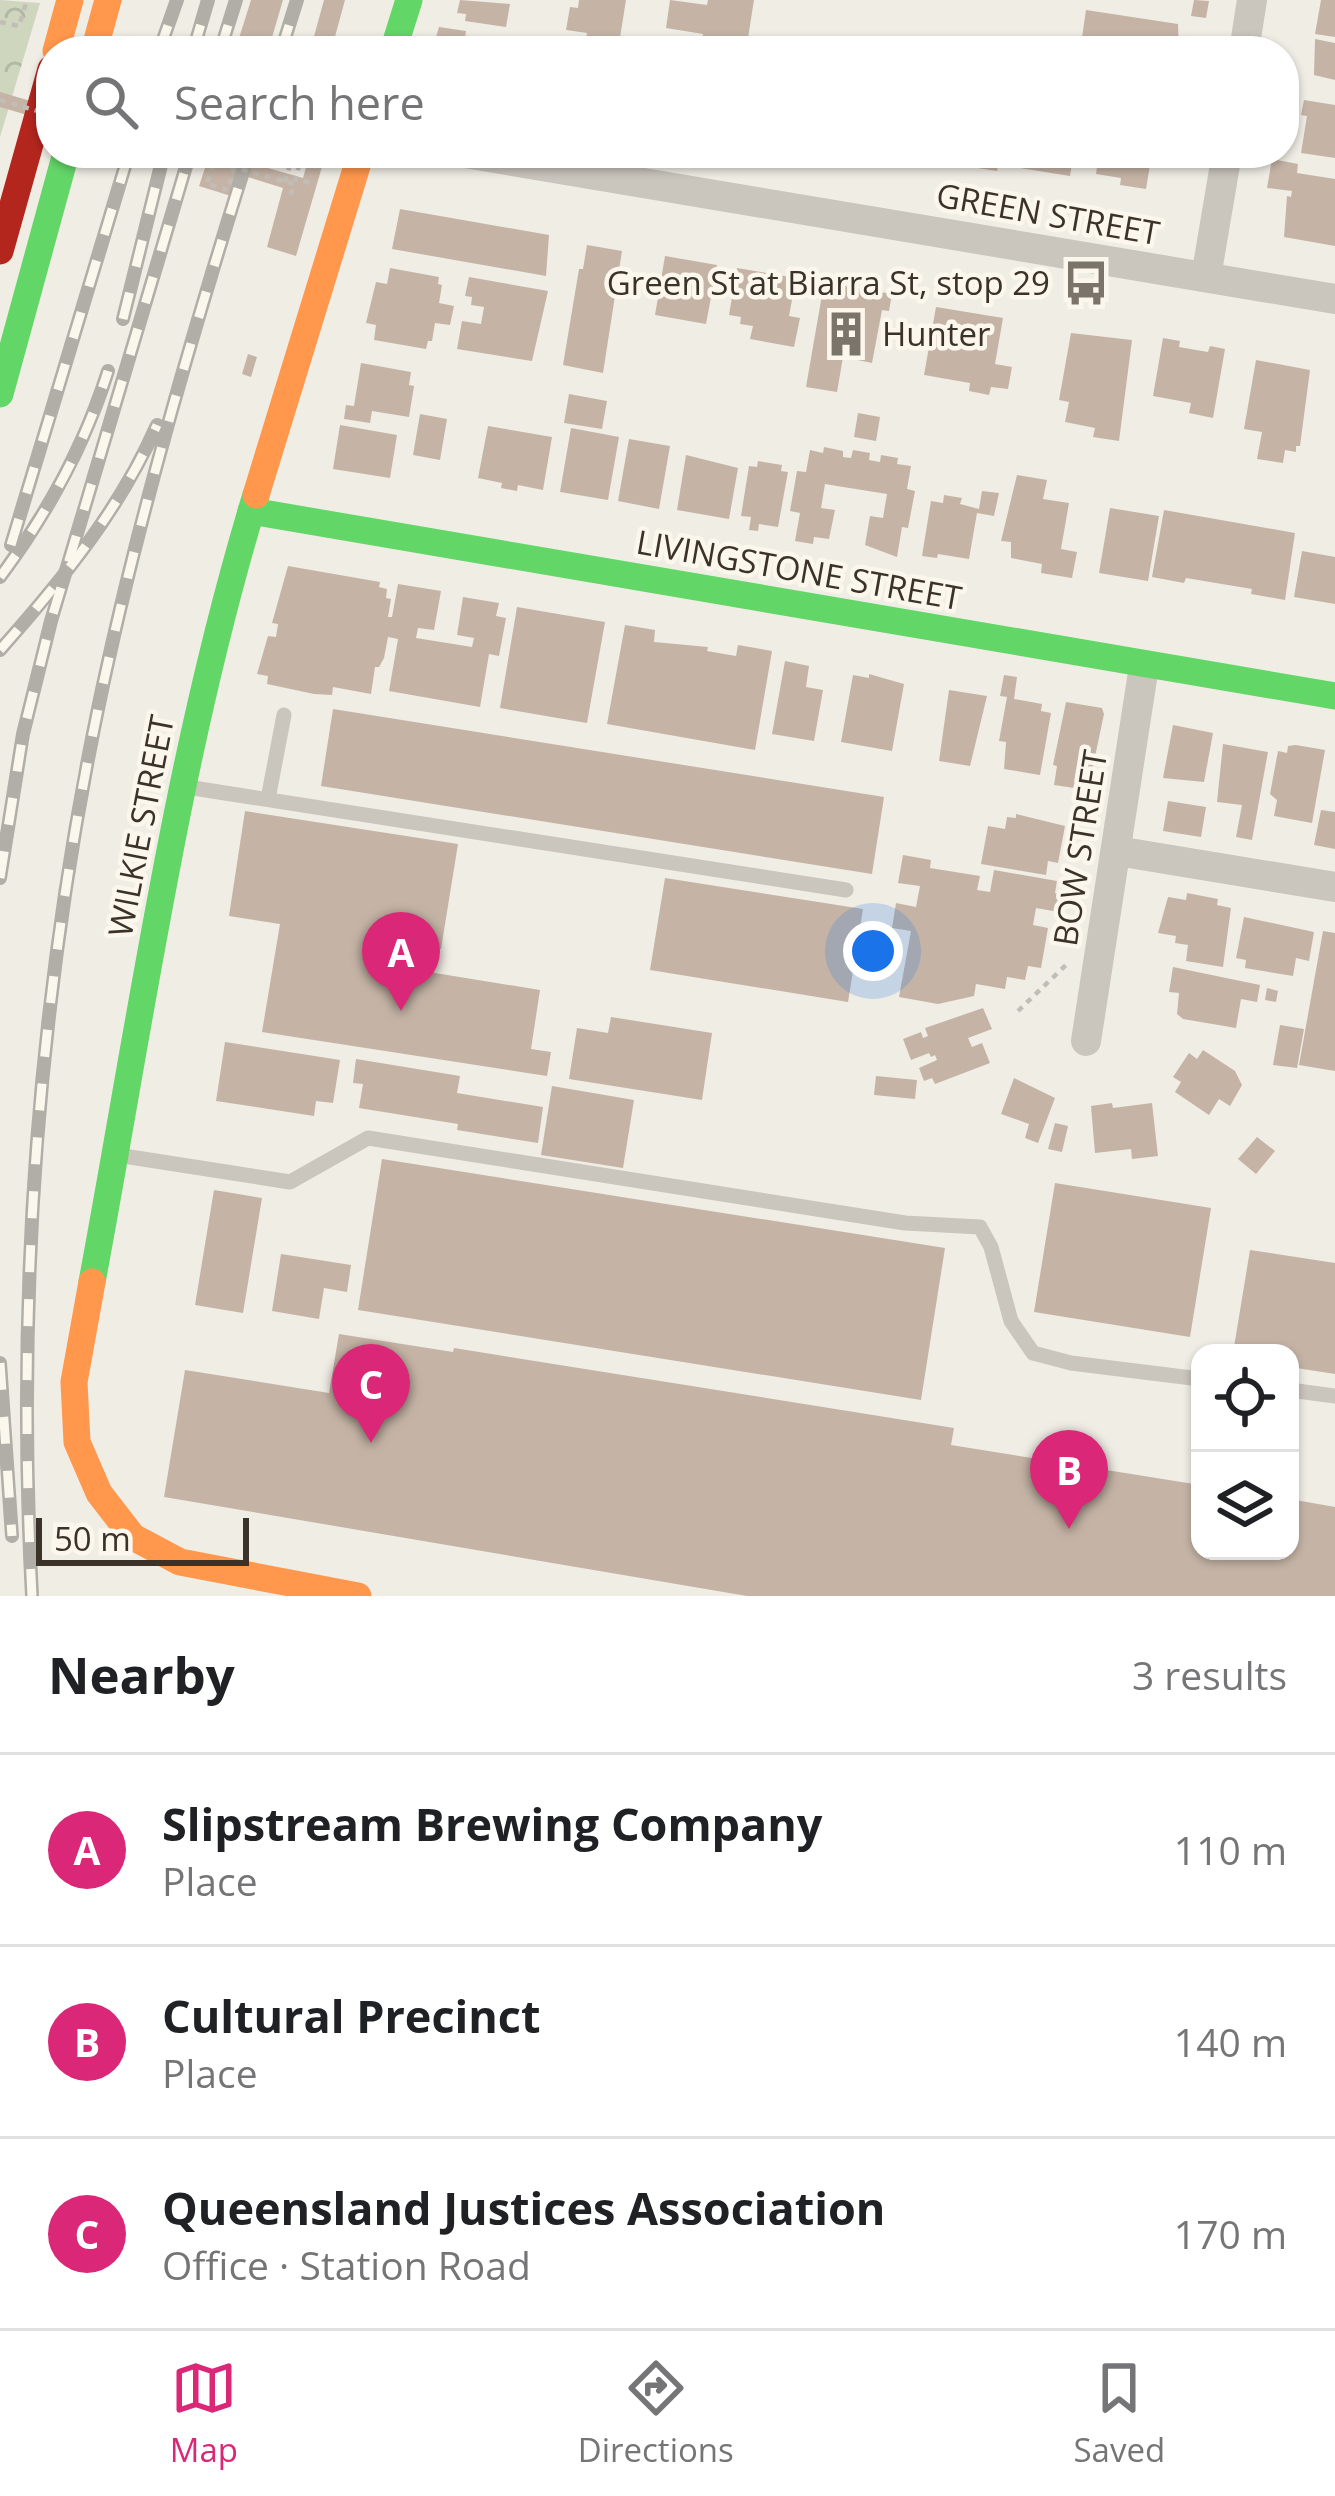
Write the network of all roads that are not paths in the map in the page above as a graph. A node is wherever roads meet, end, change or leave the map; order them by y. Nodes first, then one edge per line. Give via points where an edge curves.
1 (70, 0) edge
2 (108, 0) edge
3 (409, 0) edge
4 (1252, 0) edge
5 (60, 36) edge
6 (98, 36) edge
7 (398, 36) edge
8 (1246, 36) edge
9 (36, 123) edge
10 (62, 168) edge
11 (356, 168) edge
12 (555, 168) edge
13 (1224, 168) edge
14 (0, 251) edge
15 (1206, 277) junction
16 (1335, 299) edge
17 (0, 394) edge
18 (251, 511) junction
19 (1144, 666) junction
20 (1335, 696) edge
21 (284, 715) dead end
22 (184, 787) junction
23 (268, 799) junction
24 (1117, 851) junction
25 (1335, 887) edge
26 (846, 890) dead end
27 (1086, 1041) dead end
28 (115, 1155) junction
29 (1191, 1378) edge
30 (1299, 1391) edge
31 (1335, 1396) edge
32 (277, 1589) edge
33 (358, 1596) edge

1 - 5 street
2 - 6 street
3 - 7 street
4 - 8 street
9 - 14 street
10 - 17 street
11 - 18 street, WILKIE STREET
12 - 15 street, GREEN STREET
13 - 15 street
15 - 16 street, GREEN STREET
18 - 19 street, LIVINGSTONE STREET
18 - 22 street, WILKIE STREET
19 - 20 street, LIVINGSTONE STREET
19 - 24 street, BOW STREET
21 - 23 lane
22 - 23 lane
22 - 28 street, WILKIE STREET
23 - 26 lane
24 - 25 street
24 - 27 street, BOW STREET
28 - 29 lane via 290,1182 368,1138 905,1223 980,1227 1011,1321 1033,1353
28 - 32 street, WILKIE STREET via 74,1382 77,1442 99,1493 133,1537 180,1562
30 - 31 lane
32 - 33 street

